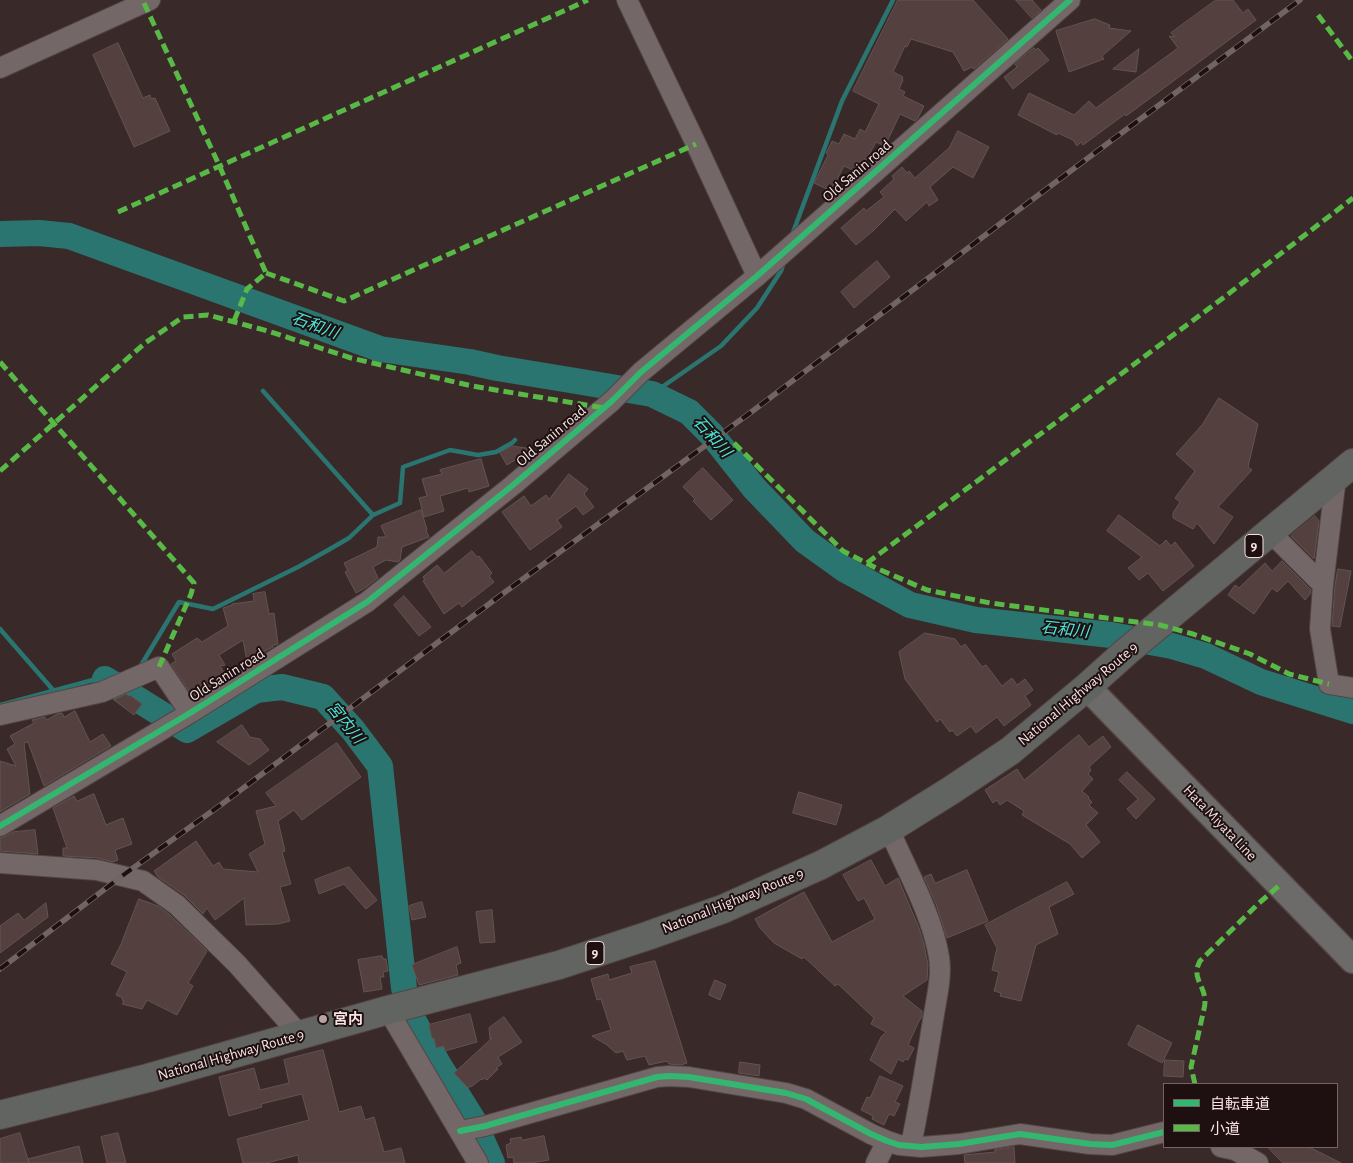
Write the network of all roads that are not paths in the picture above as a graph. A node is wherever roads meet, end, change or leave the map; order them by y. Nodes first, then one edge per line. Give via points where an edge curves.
1 (150, 0) edge
2 (626, 0) edge
3 (1070, 0) edge
4 (0, 68) edge
5 (757, 276) junction
6 (1345, 470) edge
7 (1270, 533) junction
8 (1323, 585) junction
9 (1087, 687) junction
10 (1353, 688) edge
11 (190, 713) junction
12 (0, 715) edge
13 (0, 826) edge
14 (889, 829) junction
15 (0, 863) edge
16 (1353, 960) edge
17 (388, 1010) junction
18 (300, 1035) junction
19 (0, 1115) edge
20 (460, 1131) junction
21 (1163, 1132) edge
22 (887, 1141) junction
23 (911, 1145) junction
24 (1225, 1148) edge
25 (478, 1163) edge
26 (876, 1163) edge
27 (1258, 1163) edge

1 - 4 street
2 - 5 street
3 - 5 street, Old Sanin road
5 - 11 street, Old Sanin road via 641,372 612,401 514,484 367,602
6 - 7 highway, National Highway Route 9 / 9
6 - 8 street
7 - 8 street
7 - 9 highway, National Highway Route 9 / 9
8 - 10 street via 1320,629 1329,684
9 - 14 highway, National Highway Route 9 / 9 via 1010,751
9 - 16 main road, Hata Miyata Line
11 - 12 street via 159,667 102,692
11 - 13 street, Old Sanin road
14 - 17 highway, National Highway Route 9 / 9 via 723,909 559,964
14 - 23 street via 928,917 940,959
15 - 18 street via 97,870 143,881 177,905 237,964
17 - 18 highway, National Highway Route 9 / 9
17 - 20 street
18 - 19 highway, National Highway Route 9 / 9
20 - 22 street via 657,1077 678,1076 806,1099
20 - 25 street
21 - 23 street via 1112,1145 1020,1134 959,1144
22 - 23 street
22 - 26 street
24 - 27 street

